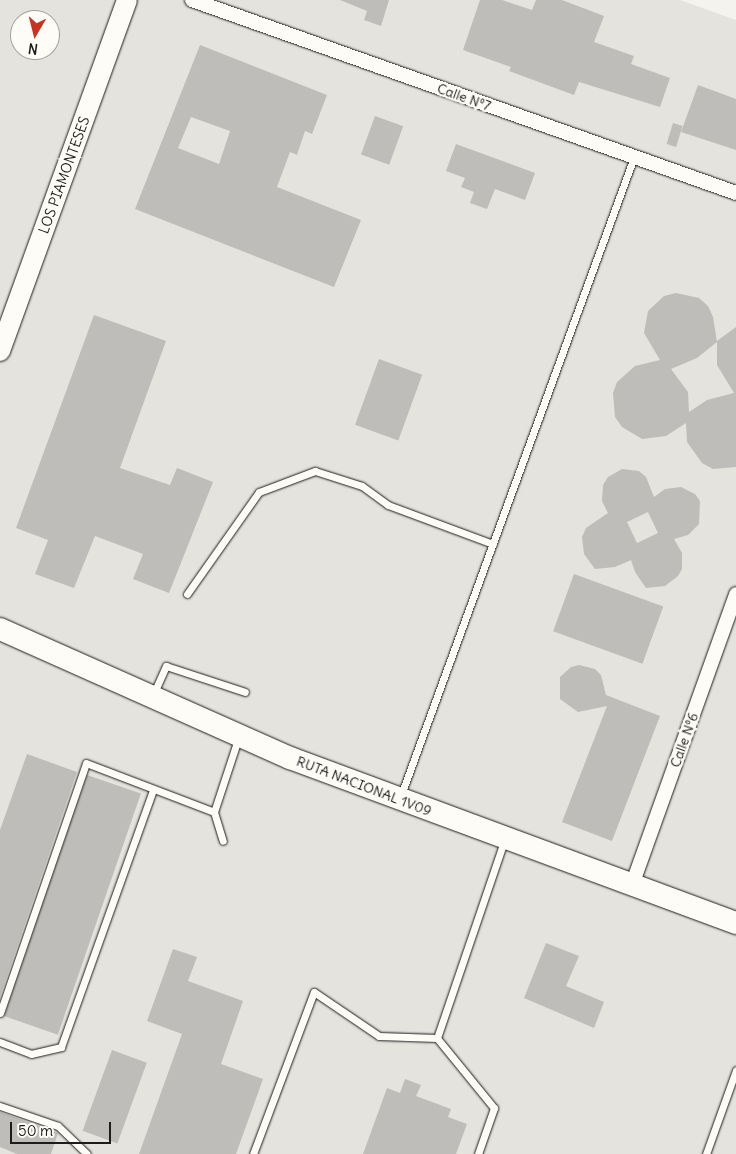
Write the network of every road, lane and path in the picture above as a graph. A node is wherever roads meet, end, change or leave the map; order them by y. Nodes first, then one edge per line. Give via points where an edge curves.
1 (127, 0) edge
2 (192, 0) edge
3 (634, 157) junction
4 (736, 193) edge
5 (0, 351) edge
6 (493, 544) junction
7 (187, 594) dead end
8 (736, 594) edge
9 (0, 629) edge
10 (245, 692) dead end
11 (153, 695) junction
12 (240, 735) junction
13 (153, 790) junction
14 (399, 800) junction
15 (214, 812) junction
16 (505, 839) junction
17 (223, 841) dead end
18 (632, 885) junction
19 (736, 923) edge
20 (0, 1013) edge
21 (438, 1038) junction
22 (0, 1042) edge
23 (736, 1070) edge
24 (0, 1106) edge
25 (88, 1154) edge
26 (253, 1154) edge
27 (478, 1154) edge
28 (706, 1154) edge

1 - 5 main road, LOS PIAMONTESES
2 - 3 street, Calle Nº7
3 - 4 street, Calle Nº7
3 - 6 lane
6 - 7 lane via 388,505 362,486 315,471 259,492
6 - 14 lane
8 - 18 street, Calle Nº6
9 - 11 main road, RUTA NACIONAL 1V09
10 - 11 lane via 166,666
11 - 12 main road, RUTA NACIONAL 1V09
12 - 14 main road, RUTA NACIONAL 1V09
12 - 15 lane
13 - 15 lane
13 - 20 lane via 86,763
13 - 22 lane via 61,1047 31,1054
14 - 16 main road, RUTA NACIONAL 1V09
15 - 17 lane
16 - 18 main road, RUTA NACIONAL 1V09
16 - 21 lane
18 - 19 main road, RUTA NACIONAL 1V09
21 - 26 lane via 379,1036 314,992
21 - 27 lane via 494,1108
23 - 28 lane
24 - 25 lane via 58,1126

